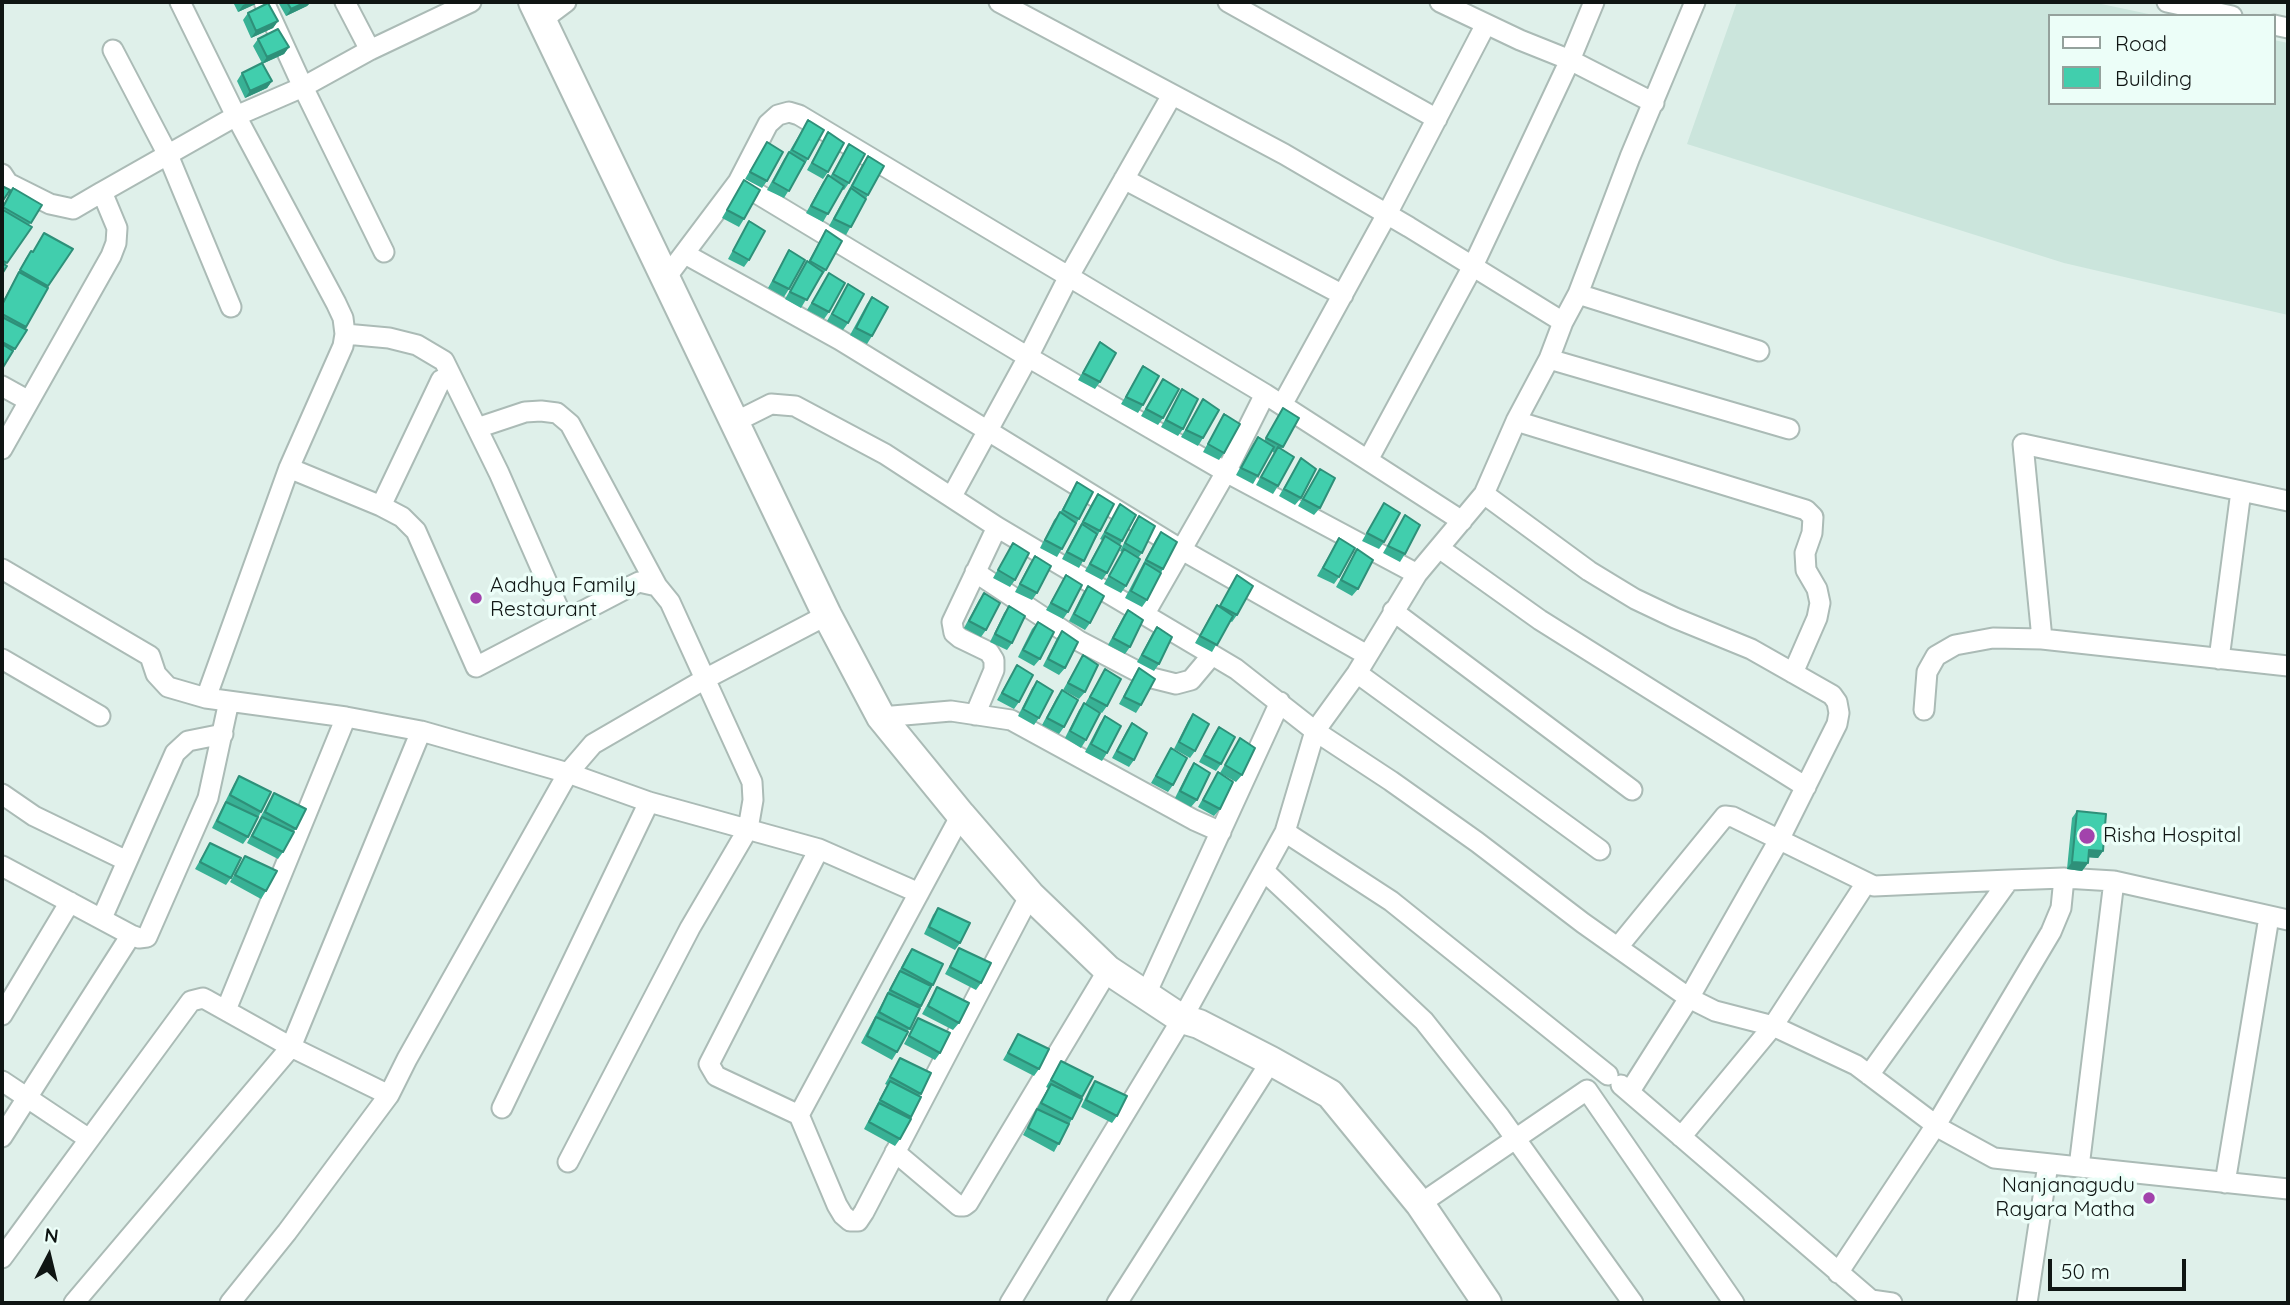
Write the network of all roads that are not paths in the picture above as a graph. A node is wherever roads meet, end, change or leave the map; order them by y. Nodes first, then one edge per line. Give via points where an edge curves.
1 (180, 2) edge
2 (264, 2) edge
3 (345, 2) edge
4 (471, 2) edge
5 (566, 2) edge
6 (999, 2) edge
7 (1228, 2) edge
8 (1440, 2) edge
9 (1594, 2) edge
10 (1695, 2) edge
11 (2167, 2) edge
12 (430, 10) edge
13 (538, 11) edge
14 (2223, 14) edge
15 (1486, 24) junction
16 (113, 50) dead end
17 (370, 50) junction
18 (1570, 60) junction
19 (303, 87) junction
20 (1172, 95) junction
21 (1654, 103) junction
22 (236, 116) junction
23 (1437, 119) junction
24 (168, 155) junction
25 (2, 174) edge
26 (1124, 179) junction
27 (738, 182) junction
28 (102, 192) junction
29 (1387, 214) junction
30 (384, 252) dead end
31 (685, 254) junction
32 (1473, 266) junction
33 (1069, 276) junction
34 (665, 279) junction
35 (1578, 294) junction
36 (1343, 295) junction
37 (231, 307) dead end
38 (1563, 323) junction
39 (345, 334) junction
40 (1759, 351) dead end
41 (1028, 357) junction
42 (1549, 359) junction
43 (441, 380) dead end
44 (2, 387) edge
45 (1274, 400) junction
46 (29, 401) junction
47 (1516, 421) junction
48 (735, 422) junction
49 (477, 428) junction
50 (1789, 429) dead end
51 (988, 431) junction
52 (2, 449) edge
53 (1368, 460) junction
54 (289, 468) junction
55 (1226, 472) junction
56 (2241, 491) junction
57 (1484, 494) junction
58 (951, 496) junction
59 (2288, 501) edge
60 (381, 506) junction
61 (1462, 521) junction
62 (997, 527) junction
63 (1439, 548) junction
64 (1182, 550) junction
65 (2, 569) edge
66 (975, 572) junction
67 (1417, 574) junction
68 (657, 586) junction
69 (1393, 611) junction
70 (827, 615) junction
71 (1144, 615) junction
72 (564, 621) junction
73 (2042, 639) junction
74 (1212, 655) junction
75 (1367, 655) junction
76 (2, 659) edge
77 (2219, 659) junction
78 (2288, 666) edge
79 (1357, 673) junction
80 (1793, 673) junction
81 (705, 679) junction
82 (206, 698) junction
83 (229, 701) junction
84 (1280, 702) junction
85 (1924, 710) dead end
86 (975, 715) junction
87 (100, 716) dead end
88 (346, 717) junction
89 (881, 717) junction
90 (1315, 731) junction
91 (421, 732) junction
92 (223, 734) junction
93 (568, 773) junction
94 (1806, 787) junction
95 (1632, 790) dead end
96 (2, 794) edge
97 (649, 802) junction
98 (961, 815) junction
99 (748, 829) junction
100 (1221, 832) junction
101 (1285, 832) junction
102 (1779, 840) junction
103 (819, 849) junction
104 (1600, 850) dead end
105 (127, 861) junction
106 (2, 866) edge
107 (1264, 871) junction
108 (2064, 878) junction
109 (2009, 880) junction
110 (2114, 881) junction
111 (1866, 883) junction
112 (919, 893) junction
113 (1030, 895) junction
114 (70, 902) junction
115 (102, 918) junction
116 (2279, 918) edge
117 (131, 934) junction
118 (1618, 947) junction
119 (1108, 970) junction
120 (1146, 994) junction
121 (1689, 998) junction
122 (226, 1010) junction
123 (2, 1015) edge
124 (1182, 1019) junction
125 (1773, 1026) junction
126 (291, 1047) junction
127 (1271, 1061) junction
128 (1608, 1075) junction
129 (1869, 1075) junction
130 (2, 1081) edge
131 (1587, 1090) junction
132 (1630, 1091) junction
133 (389, 1095) junction
134 (27, 1098) junction
135 (502, 1108) dead end
136 (799, 1115) junction
137 (1936, 1125) junction
138 (2, 1137) edge
139 (1681, 1137) junction
140 (89, 1139) junction
141 (1516, 1140) junction
142 (895, 1152) junction
143 (568, 1162) dead end
144 (2048, 1164) junction
145 (2079, 1167) junction
146 (2225, 1183) junction
147 (2288, 1189) edge
148 (1420, 1204) junction
149 (2, 1258) edge
150 (1838, 1273) junction
151 (1869, 1302) edge
152 (74, 1303) edge
153 (230, 1303) edge
154 (1010, 1303) edge
155 (1117, 1303) edge
156 (1487, 1303) edge
157 (1633, 1303) edge
158 (1734, 1303) edge
159 (1892, 1303) edge
160 (2027, 1303) edge

1 - 22 street
2 - 19 street
3 - 17 street
4 - 12 street
5 - 13 street
6 - 20 street
7 - 23 street
8 - 15 street
9 - 18 street
10 - 21 street
11 - 14 street
12 - 17 street
13 - 34 main road
15 - 18 street
15 - 23 street
16 - 24 street
17 - 19 street
18 - 21 street
18 - 32 street
19 - 22 street
19 - 30 street
20 - 26 street
20 - 29 street
21 - 35 street
22 - 24 street
22 - 39 street via 336,303
23 - 29 street
24 - 28 street
24 - 37 street
25 - 28 street via 8,183 50,204 73,209
26 - 33 street
26 - 36 street
27 - 31 street
27 - 33 street via 768,124 789,112
27 - 41 street
28 - 46 street via 117,228 116,243
29 - 32 street
29 - 36 street
31 - 34 street
31 - 51 street via 840,340
32 - 38 street
32 - 53 street
33 - 41 street
33 - 45 street
34 - 48 main road
35 - 38 street
35 - 40 street
36 - 45 street
38 - 42 street
39 - 49 street via 417,345 444,360
39 - 54 street
41 - 51 street
41 - 55 street
42 - 47 street
42 - 50 street
43 - 60 street
44 - 46 street
45 - 53 street
45 - 55 street
46 - 52 street
47 - 57 street
47 - 80 street via 1806,510 1813,517 1806,570 1819,603
48 - 58 street via 771,404 795,406
48 - 70 main road
49 - 68 street via 541,411 557,413 570,424
49 - 72 street
51 - 58 street
51 - 64 street
53 - 61 street
54 - 60 street
54 - 82 street
55 - 64 street
55 - 67 street
56 - 59 street
56 - 73 street via 2023,443
56 - 77 street
57 - 61 street
57 - 80 street via 1635,599 1751,649
58 - 62 street
60 - 72 street via 416,531 476,667
61 - 63 street
62 - 66 street
62 - 71 street
63 - 67 street
63 - 94 street via 1540,620
64 - 71 street
64 - 75 street
65 - 82 street via 150,656 156,674 168,687
66 - 74 street via 1079,641 1148,677 1176,684 1191,680
66 - 86 street via 952,622 954,633 989,652 994,660
67 - 69 street
68 - 72 street via 639,582
68 - 81 street via 670,602
69 - 75 street
69 - 95 street
70 - 81 street
70 - 89 main road
71 - 74 street
73 - 77 street
73 - 85 street via 1993,638 1955,645 1936,656 1927,672
74 - 84 street
75 - 79 street
76 - 87 street
77 - 78 street
79 - 90 street
79 - 104 street
80 - 94 street via 1832,695 1839,713
81 - 93 street via 593,744
81 - 99 street via 752,782
82 - 83 street
83 - 88 street
83 - 92 street
84 - 90 street
84 - 100 street
86 - 89 street via 951,711
86 - 100 street via 1012,720
88 - 91 street
88 - 122 street
89 - 98 main road
90 - 101 street
90 - 118 street
91 - 93 street
91 - 126 street
92 - 105 street via 188,741 175,753
92 - 117 street via 208,798 150,934 144,939
93 - 97 street
93 - 133 street
94 - 102 street
96 - 105 street via 34,816
97 - 99 street
97 - 135 street
98 - 112 street
98 - 113 main road
99 - 103 street
99 - 143 street via 690,928
100 - 120 street
101 - 107 street
101 - 128 street via 1391,901
102 - 111 street
102 - 118 street via 1725,816
102 - 121 street
103 - 112 street
103 - 136 street via 709,1064 716,1076
105 - 115 street
106 - 114 street
107 - 124 street
107 - 141 street via 1424,1021
108 - 109 street
108 - 110 street
108 - 137 street via 2058,918
109 - 111 street via 1882,887
109 - 129 street
110 - 116 street
110 - 145 street
111 - 125 street
112 - 136 street
113 - 119 main road
113 - 142 street
114 - 115 street
114 - 123 street
115 - 117 street
116 - 146 street
117 - 134 street
118 - 121 street
119 - 120 main road
119 - 142 street via 968,1203 959,1206
120 - 124 main road
121 - 125 street via 1715,1011
121 - 132 street
122 - 126 street
122 - 140 street via 203,998 191,1001
124 - 127 main road
124 - 154 street
125 - 129 street
125 - 139 street
126 - 133 street
126 - 152 street
127 - 148 main road via 1330,1094
127 - 155 street
128 - 131 street
128 - 132 street
129 - 137 street
130 - 134 street
131 - 141 street
131 - 158 street
132 - 139 street
133 - 153 street
134 - 138 street
134 - 140 street
136 - 142 street via 837,1205 850,1221 858,1221 864,1212
137 - 144 street via 1994,1158
137 - 150 street
139 - 150 street
140 - 149 street
141 - 148 street
141 - 157 street
144 - 145 street
144 - 160 street
145 - 146 street
146 - 147 street
148 - 156 main road
150 - 151 street
151 - 159 street

